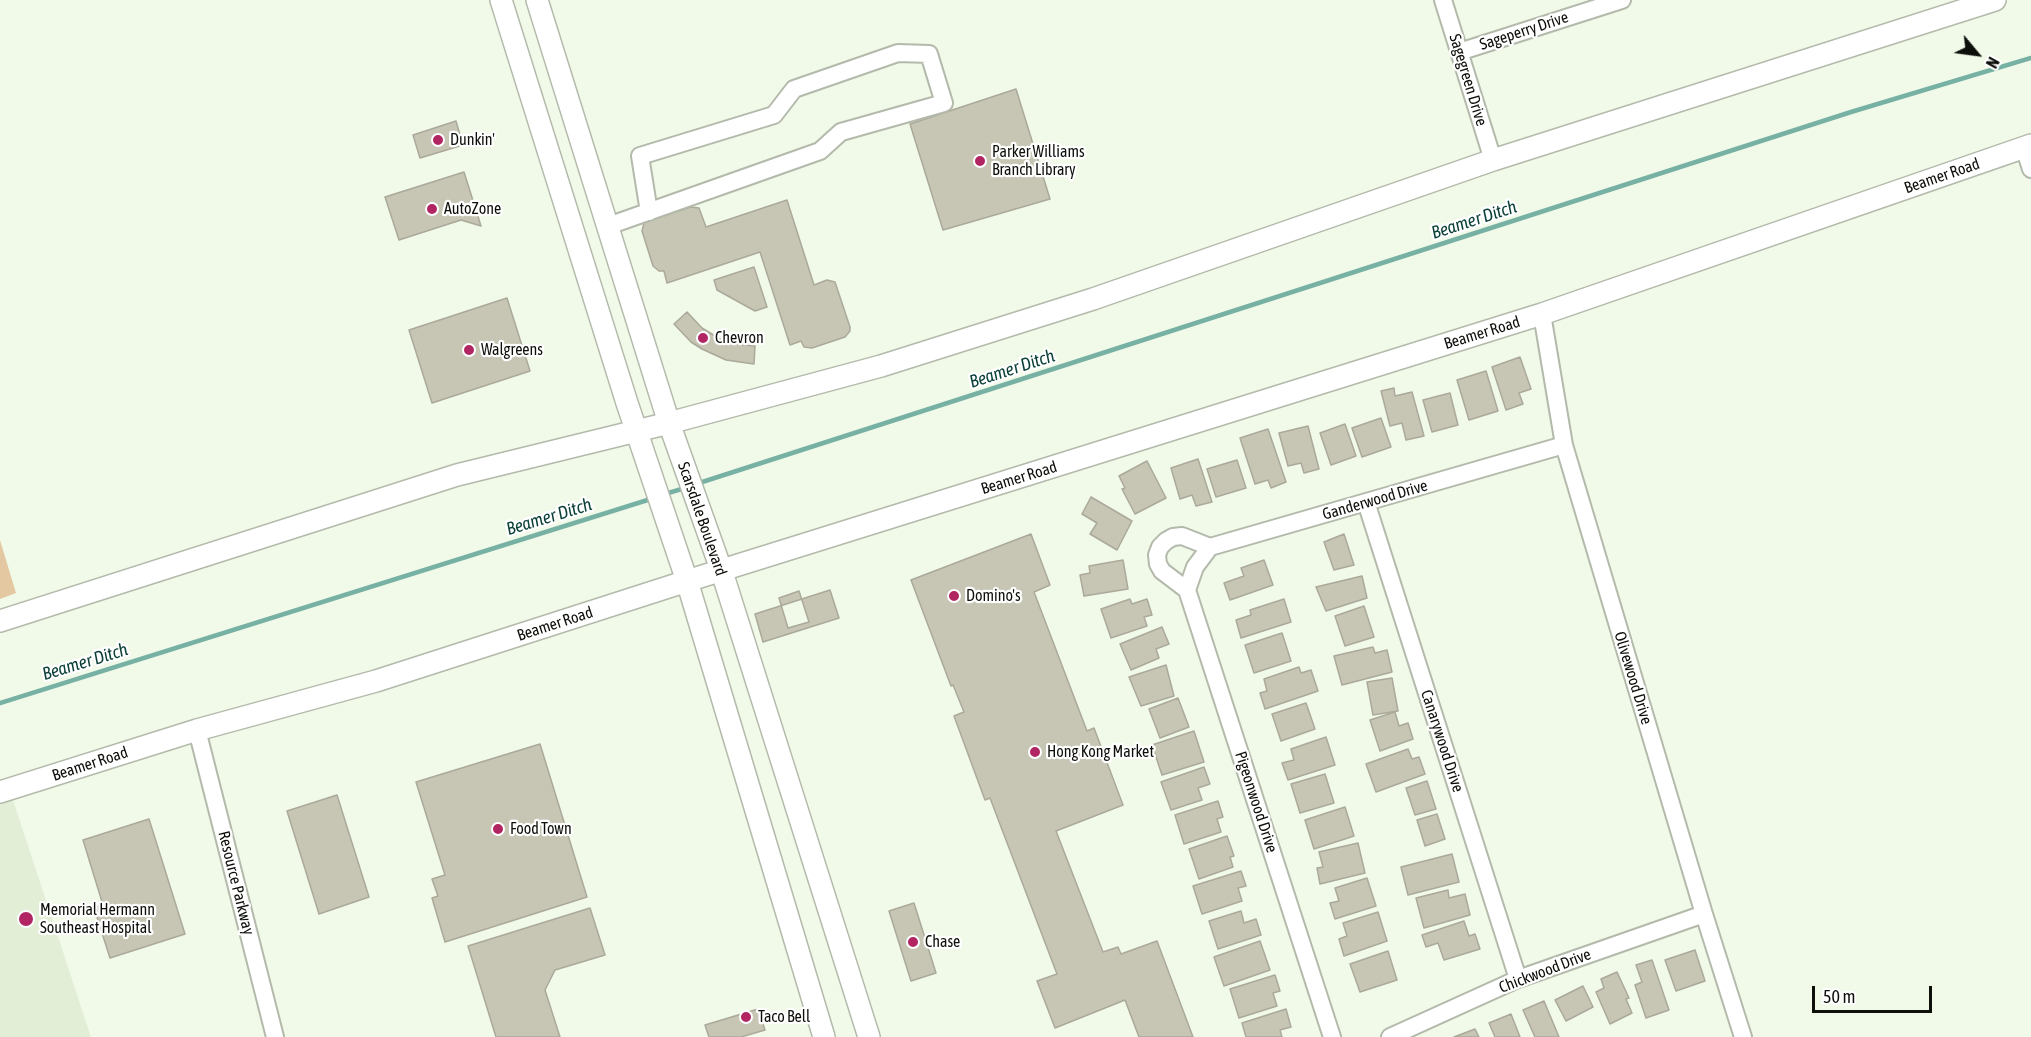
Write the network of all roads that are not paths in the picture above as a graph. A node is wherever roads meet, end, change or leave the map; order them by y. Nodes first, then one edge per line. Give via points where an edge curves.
1 (501, 0) edge
2 (537, 0) edge
3 (1443, 0) edge
4 (1622, 0) edge
5 (1995, 0) edge
6 (1459, 52) junction
7 (2027, 146) edge
8 (1493, 160) junction
9 (2031, 169) edge
10 (649, 212) junction
11 (608, 226) junction
12 (1542, 314) junction
13 (669, 423) junction
14 (639, 438) junction
15 (1564, 445) junction
16 (1366, 502) junction
17 (1210, 547) junction
18 (718, 563) junction
19 (684, 573) junction
20 (1187, 590) junction
21 (0, 621) edge
22 (197, 730) junction
23 (0, 792) edge
24 (1704, 914) junction
25 (1518, 979) junction
26 (275, 1037) edge
27 (824, 1037) edge
28 (869, 1037) edge
29 (1332, 1037) edge
30 (1390, 1037) edge
31 (1743, 1037) edge

1 - 14 main road, Scarsdale Boulevard
2 - 11 main road, Scarsdale Boulevard
3 - 6 street, Sagegreen Drive
4 - 6 street, Sageperry Drive
5 - 8 main road
6 - 8 street, Sagegreen Drive
7 - 9 street
7 - 12 main road, Beamer Road
8 - 13 main road via 1047,314 881,366
10 - 10 street via 820,151 841,132 944,103 929,54 898,53 794,89 774,115 640,156
10 - 11 street
11 - 13 main road, Scarsdale Boulevard
12 - 15 street, Olivewood Drive
12 - 18 main road, Beamer Road
13 - 14 main road
13 - 18 main road, Scarsdale Boulevard
14 - 19 main road, Scarsdale Boulevard
14 - 21 main road via 457,475
15 - 16 street, Ganderwood Drive
15 - 24 street, Olivewood Drive
16 - 17 street, Ganderwood Drive
16 - 25 street, Canarywood Drive
17 - 20 street via 1195,567
17 - 20 street via 1182,536 1166,540 1160,547 1157,555 1162,571
18 - 19 main road, Beamer Road
18 - 28 main road, Scarsdale Boulevard
19 - 22 main road, Beamer Road via 376,681
19 - 27 main road, Scarsdale Boulevard
20 - 29 street, Pigeonwood Drive
22 - 23 main road, Beamer Road
22 - 26 street, Resource Parkway
24 - 25 street, Chickwood Drive
24 - 31 street, Olivewood Drive
25 - 30 street, Chickwood Drive

